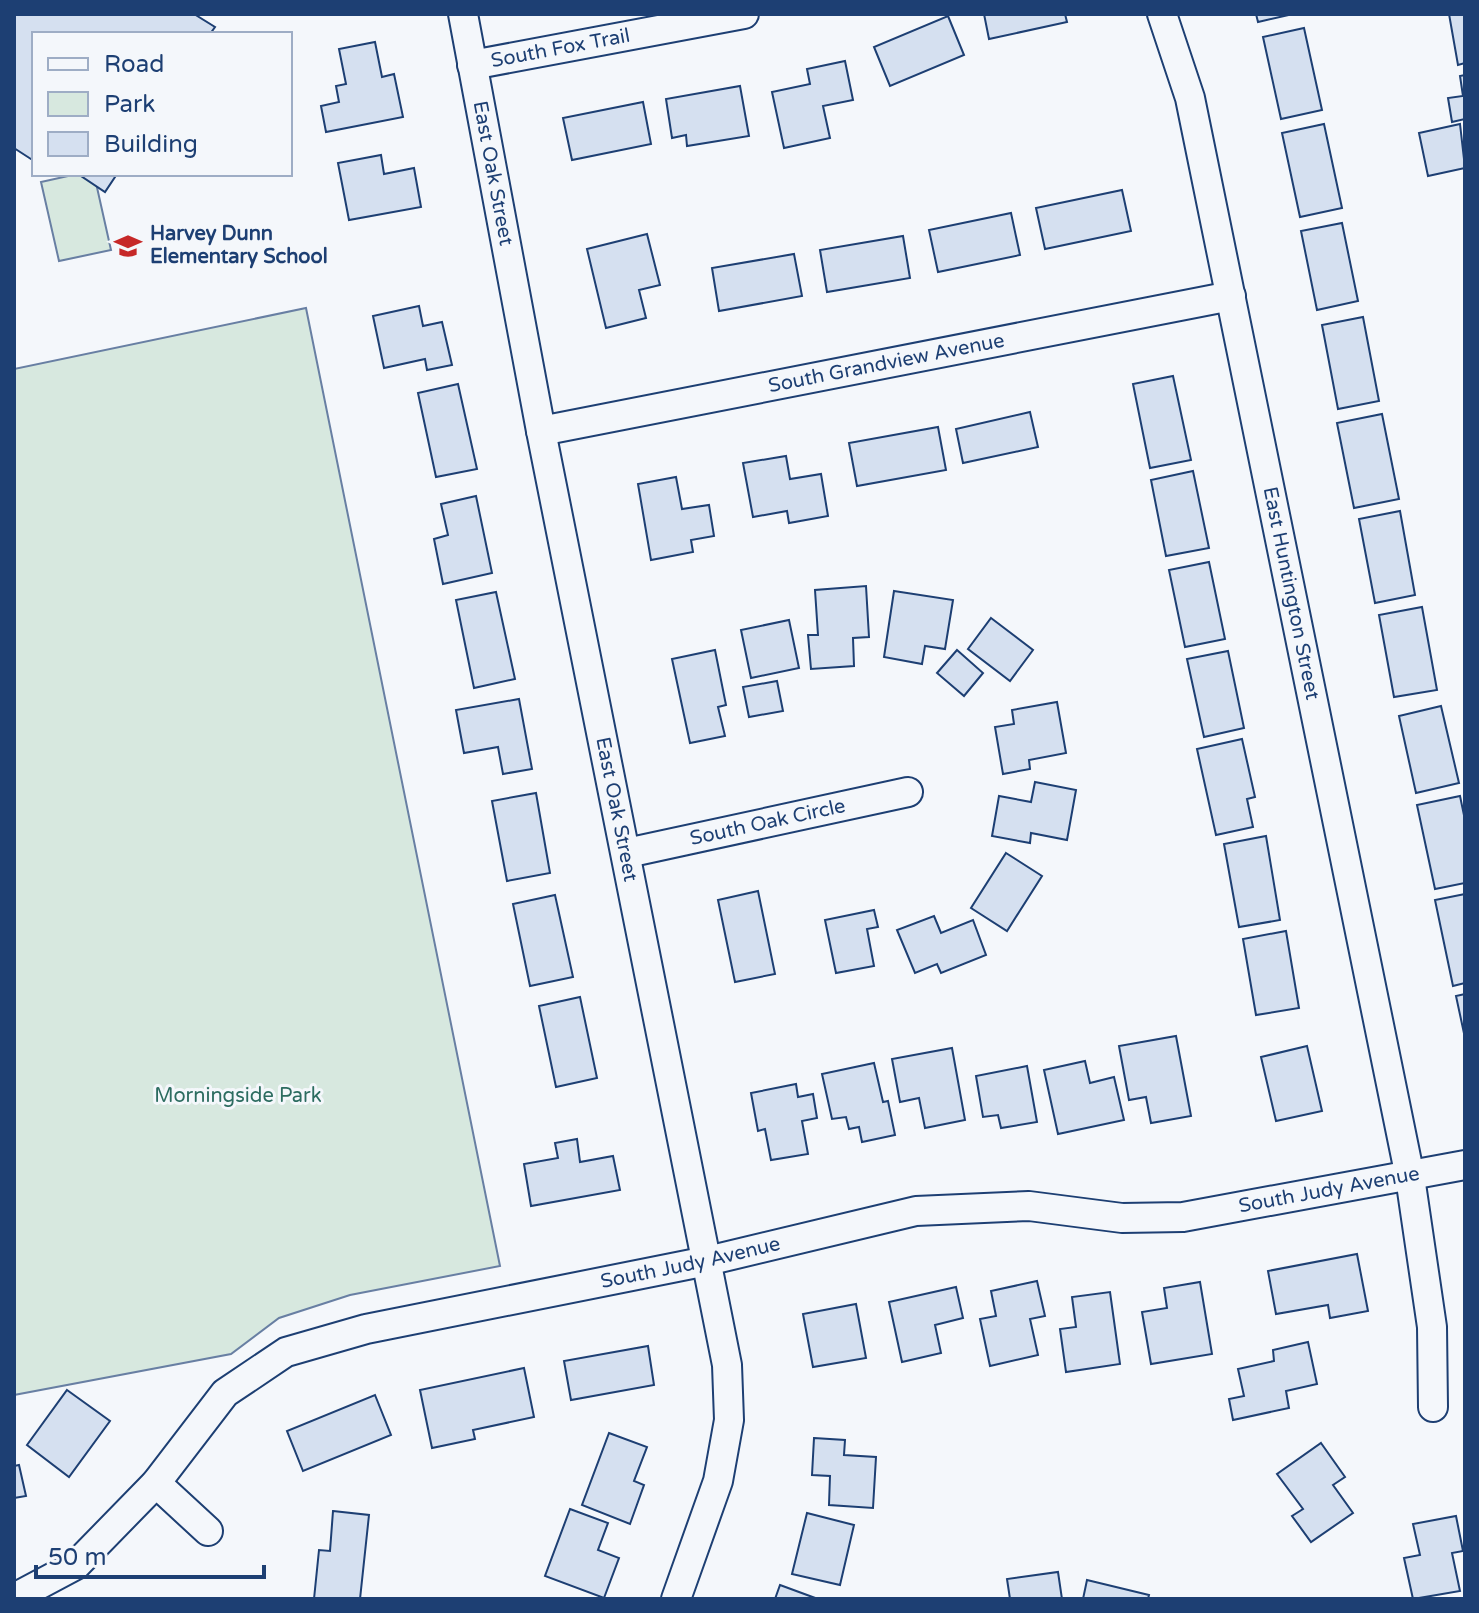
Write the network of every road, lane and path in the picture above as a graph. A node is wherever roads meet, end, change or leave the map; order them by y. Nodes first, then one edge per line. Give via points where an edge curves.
1 (463, 14) edge
2 (744, 14) edge
3 (1162, 14) edge
4 (472, 65) junction
5 (1231, 296) junction
6 (541, 431) junction
7 (908, 792) dead end
8 (627, 853) junction
9 (1465, 1165) edge
10 (1410, 1177) junction
11 (707, 1261) junction
12 (1433, 1407) dead end
13 (156, 1483) junction
14 (208, 1531) dead end
15 (14, 1598) edge
16 (676, 1599) edge

1 - 4 street, East Oak Street
2 - 4 street, South Fox Trail
3 - 5 street, East Huntington Street via 1190,98
4 - 6 street, East Oak Street
5 - 6 street, South Grandview Avenue
5 - 10 street, East Huntington Street
6 - 8 street, East Oak Street
7 - 8 street, South Oak Circle
8 - 11 street, East Oak Street
9 - 10 street, South Judy Avenue
10 - 11 street, South Judy Avenue via 1183,1217 1122,1218 1029,1206 916,1211
10 - 12 street, East Huntington Street via 1432,1327
11 - 13 street, South Judy Avenue via 366,1329 286,1352 225,1393
11 - 16 street, East Oak Street via 727,1365 729,1420 718,1481
13 - 14 street
13 - 15 street, South Judy Avenue via 76,1565

